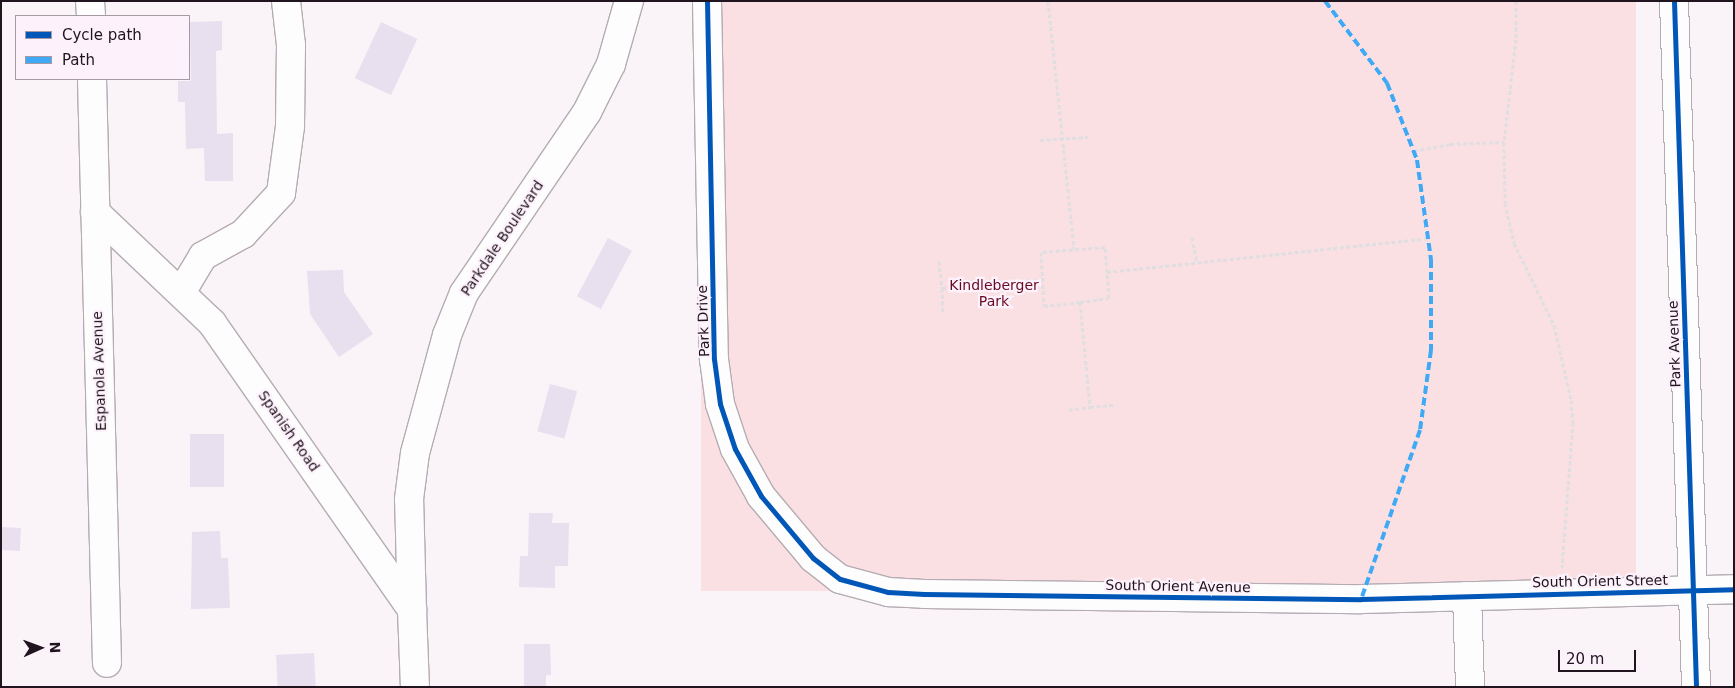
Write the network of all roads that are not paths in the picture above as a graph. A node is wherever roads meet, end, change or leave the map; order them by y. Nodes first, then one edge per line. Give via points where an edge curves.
1 (90, 1) edge
2 (286, 1) edge
3 (629, 1) edge
4 (707, 1) edge
5 (1674, 1) edge
6 (91, 15) edge
7 (92, 80) edge
8 (95, 212) junction
9 (182, 291) junction
10 (1734, 589) edge
11 (1693, 590) junction
12 (888, 592) joint
13 (1467, 596) junction
14 (412, 610) junction
15 (107, 663) dead end
16 (415, 687) edge
17 (1470, 687) edge
18 (1696, 687) edge

1 - 6 street
2 - 9 street via 291,45 290,117 281,193 243,234 203,256
3 - 14 street, Parkdale Boulevard via 611,64 587,112 464,293 447,336 412,471
4 - 12 street, Park Drive via 714,359 720,404 747,473 813,558 840,579
5 - 11 street, Park Avenue
7 - 8 street, Espanola Avenue
8 - 9 street, Spanish Road
8 - 15 street, Espanola Avenue
9 - 14 street, Spanish Road via 251,376
10 - 11 street, South Orient Street
11 - 13 street, South Orient Street
11 - 18 street, Park Avenue
12 - 13 street, South Orient Avenue via 1361,599
13 - 17 street
14 - 16 street

